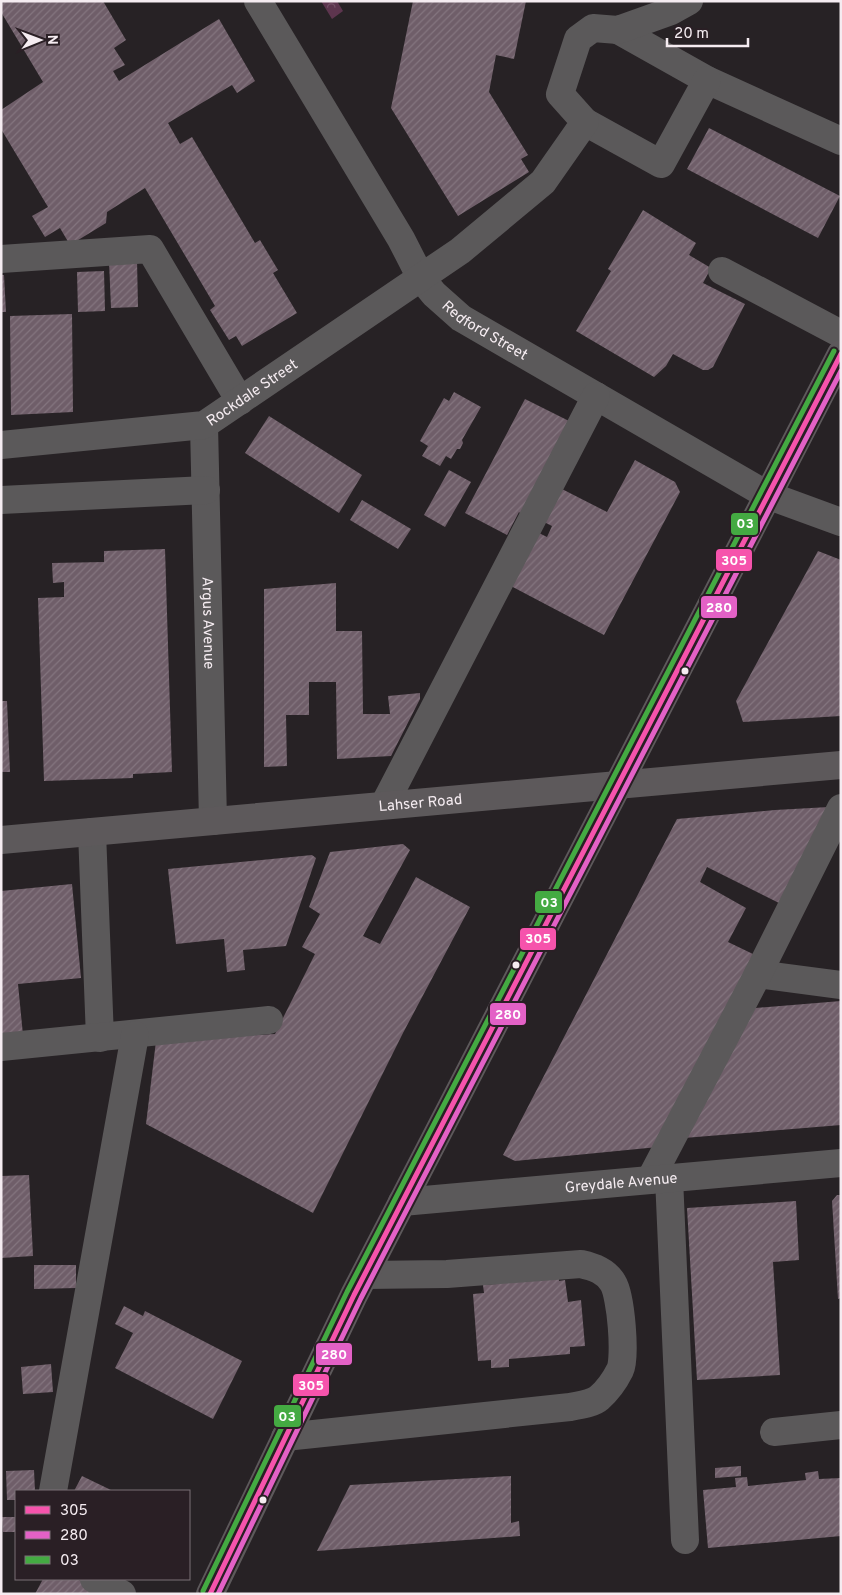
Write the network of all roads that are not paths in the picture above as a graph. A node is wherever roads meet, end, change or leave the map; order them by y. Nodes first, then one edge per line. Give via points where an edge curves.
1 (258, 1) edge
2 (689, 1) edge
3 (618, 30) junction
4 (707, 80) junction
5 (586, 122) junction
6 (841, 141) edge
7 (1, 259) edge
8 (722, 271) dead end
9 (421, 278) junction
10 (841, 334) edge
11 (841, 354) edge
12 (596, 396) junction
13 (240, 401) junction
14 (204, 425) junction
15 (1, 445) edge
16 (206, 490) junction
17 (767, 495) junction
18 (1, 500) edge
19 (841, 522) edge
20 (841, 765) edge
21 (616, 785) junction
22 (384, 806) junction
23 (841, 808) edge
24 (213, 820) junction
25 (92, 832) junction
26 (1, 840) edge
27 (758, 974) junction
28 (841, 985) edge
29 (269, 1020) dead end
30 (135, 1035) junction
31 (100, 1038) junction
32 (1, 1047) edge
33 (841, 1163) edge
34 (660, 1179) junction
35 (402, 1202) junction
36 (365, 1275) junction
37 (841, 1425) edge
38 (774, 1432) dead end
39 (285, 1437) junction
40 (53, 1490) edge
41 (685, 1540) dead end
42 (96, 1580) edge
43 (122, 1594) edge
44 (210, 1594) edge

1 - 9 street, Redford Street
2 - 3 street
3 - 4 street
3 - 5 street via 593,28 578,39 560,94
4 - 5 street via 661,164
4 - 6 street
5 - 9 street, Rockdale Street via 543,182 460,251
7 - 13 street via 150,249
8 - 10 street
9 - 12 street, Redford Street via 461,318
9 - 13 street, Rockdale Street
11 - 17 main road
12 - 17 street, Redford Street
12 - 22 street
13 - 14 street, Rockdale Street
14 - 15 street, Rockdale Street
14 - 16 street, Argus Avenue
16 - 18 street
16 - 24 street, Argus Avenue
17 - 19 street, Redford Street
17 - 21 main road
20 - 21 main road, Lahser Road
21 - 22 main road, Lahser Road
21 - 35 main road
22 - 24 main road, Lahser Road
23 - 27 street
24 - 25 main road, Lahser Road
25 - 26 main road, Lahser Road
25 - 31 street
27 - 28 street
27 - 34 street
29 - 30 street
30 - 31 street
30 - 40 street
31 - 32 street
33 - 34 street, Greydale Avenue
34 - 35 street, Greydale Avenue
34 - 41 street
35 - 36 main road
36 - 39 main road
36 - 39 street via 592,1266 604,1272 617,1295 620,1369 597,1400 570,1407
37 - 38 street
39 - 44 main road
42 - 43 street

